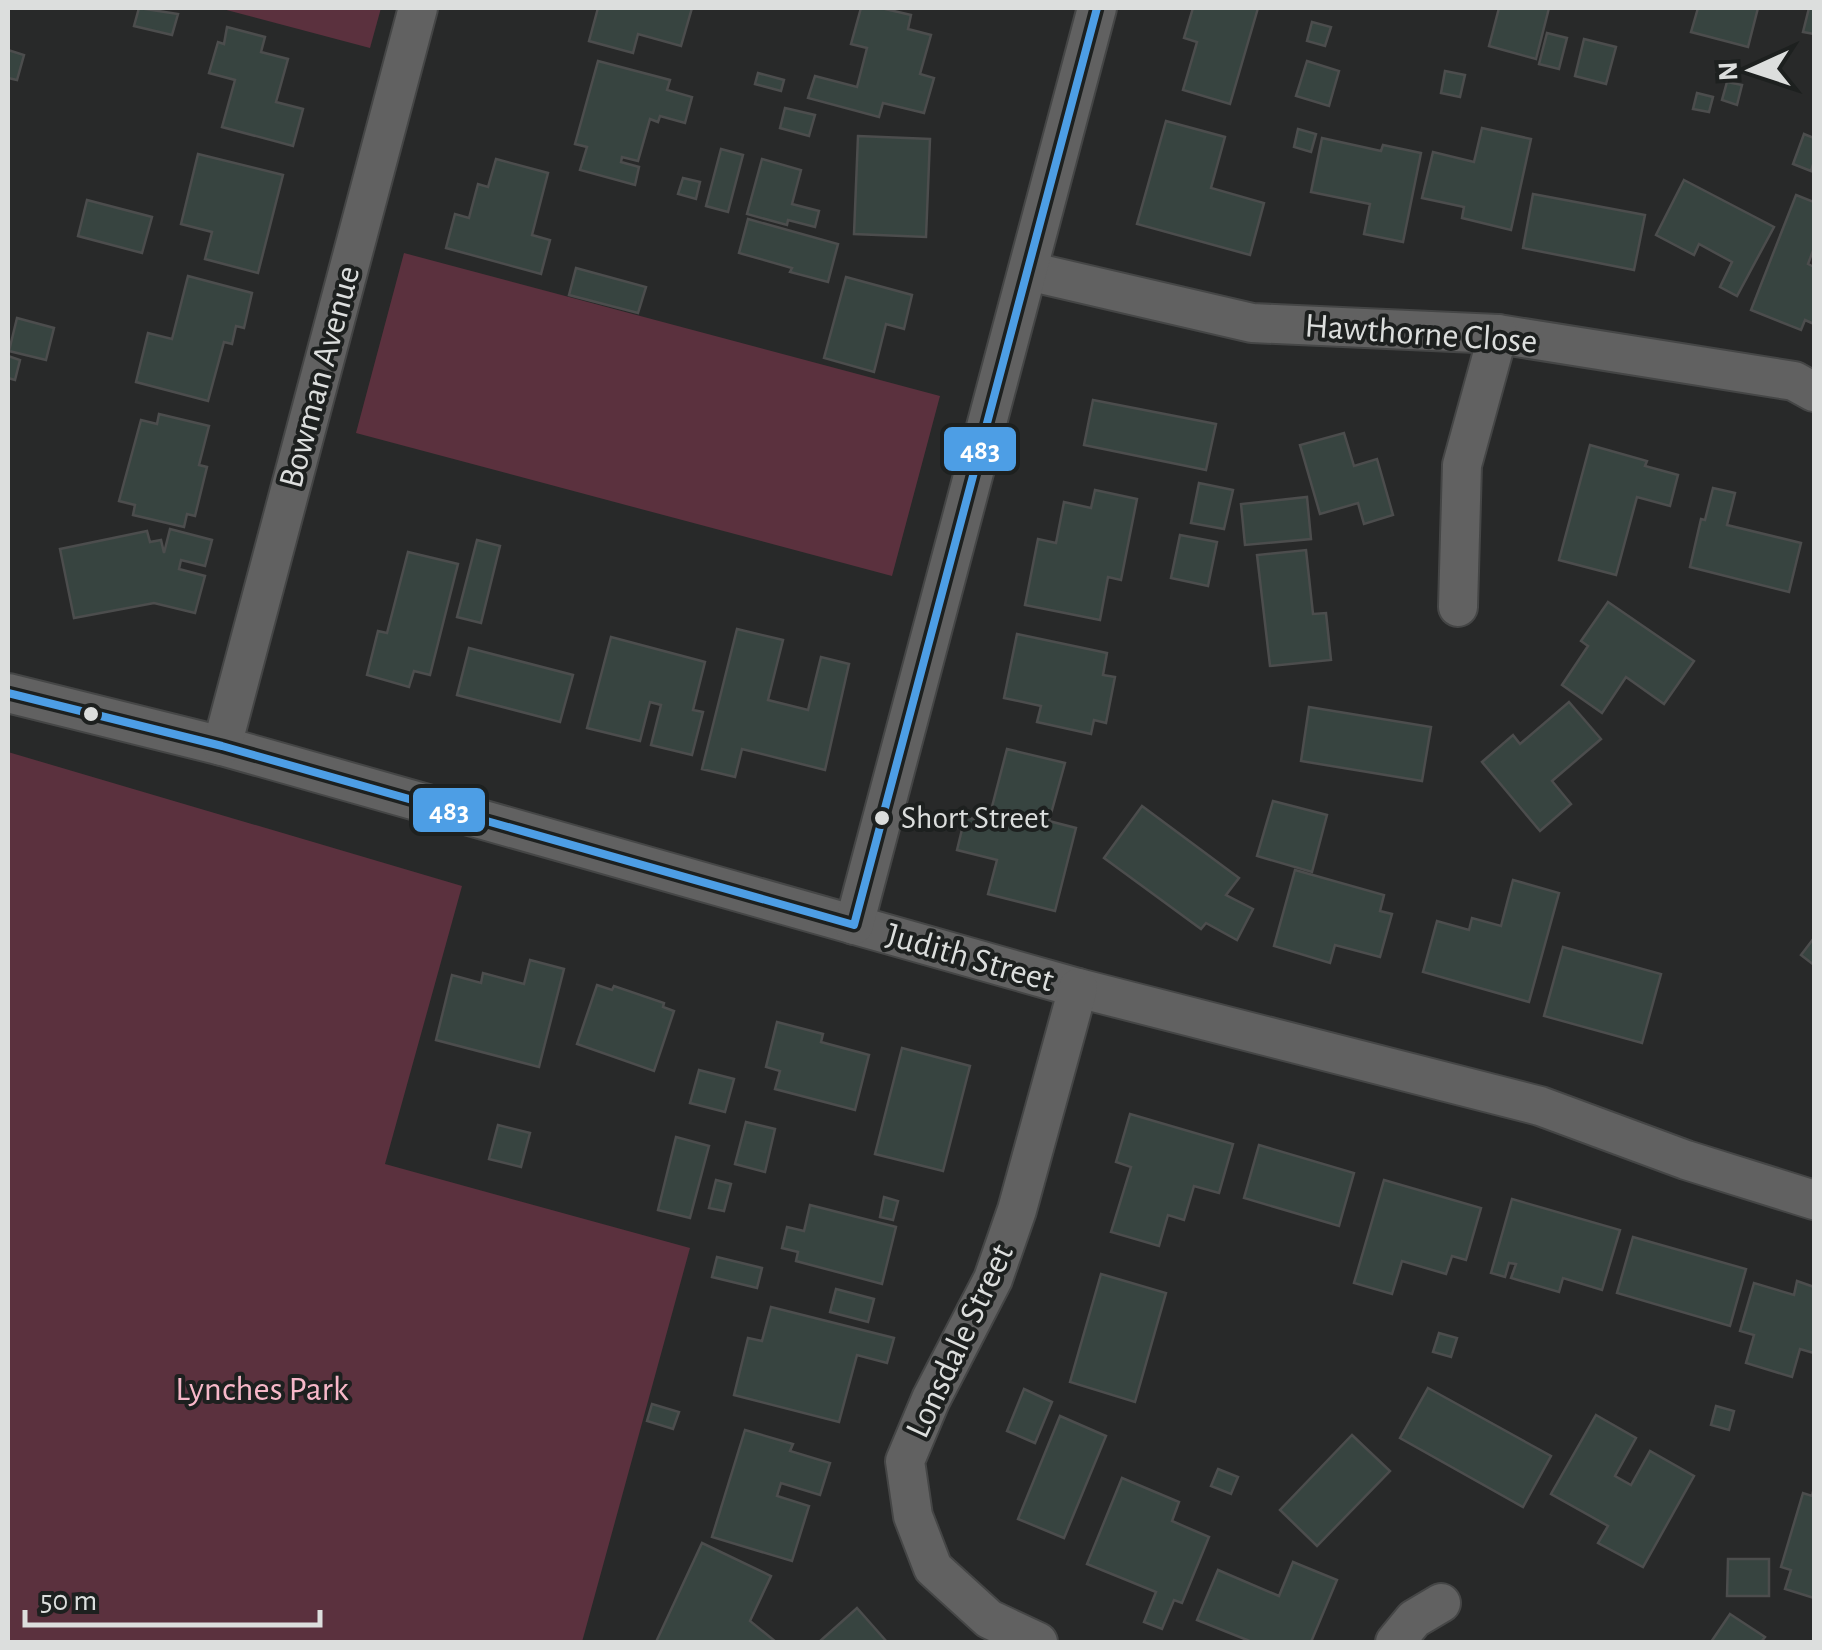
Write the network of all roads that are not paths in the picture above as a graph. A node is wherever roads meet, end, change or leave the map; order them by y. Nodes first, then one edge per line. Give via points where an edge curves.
1 (418, 8) edge
2 (1098, 8) edge
3 (1028, 270) junction
4 (1498, 334) junction
5 (1814, 392) edge
6 (1458, 607) dead end
7 (8, 692) edge
8 (222, 746) junction
9 (854, 925) junction
10 (1078, 988) junction
11 (1814, 1200) edge
12 (1440, 1603) dead end
13 (1038, 1642) edge
14 (1395, 1642) edge

1 - 8 street, Bowman Avenue
2 - 3 street
3 - 4 street, Hawthorne Close via 1252,323
3 - 9 street
4 - 5 street, Hawthorne Close via 1794,380
4 - 6 street via 1462,466
7 - 8 street, Judith Street
8 - 9 street, Judith Street
9 - 10 street, Judith Street
10 - 11 street, Judith Street via 1540,1106
10 - 13 street, Lonsdale Street via 993,1280 906,1462 913,1516 933,1568 989,1619
12 - 14 street

